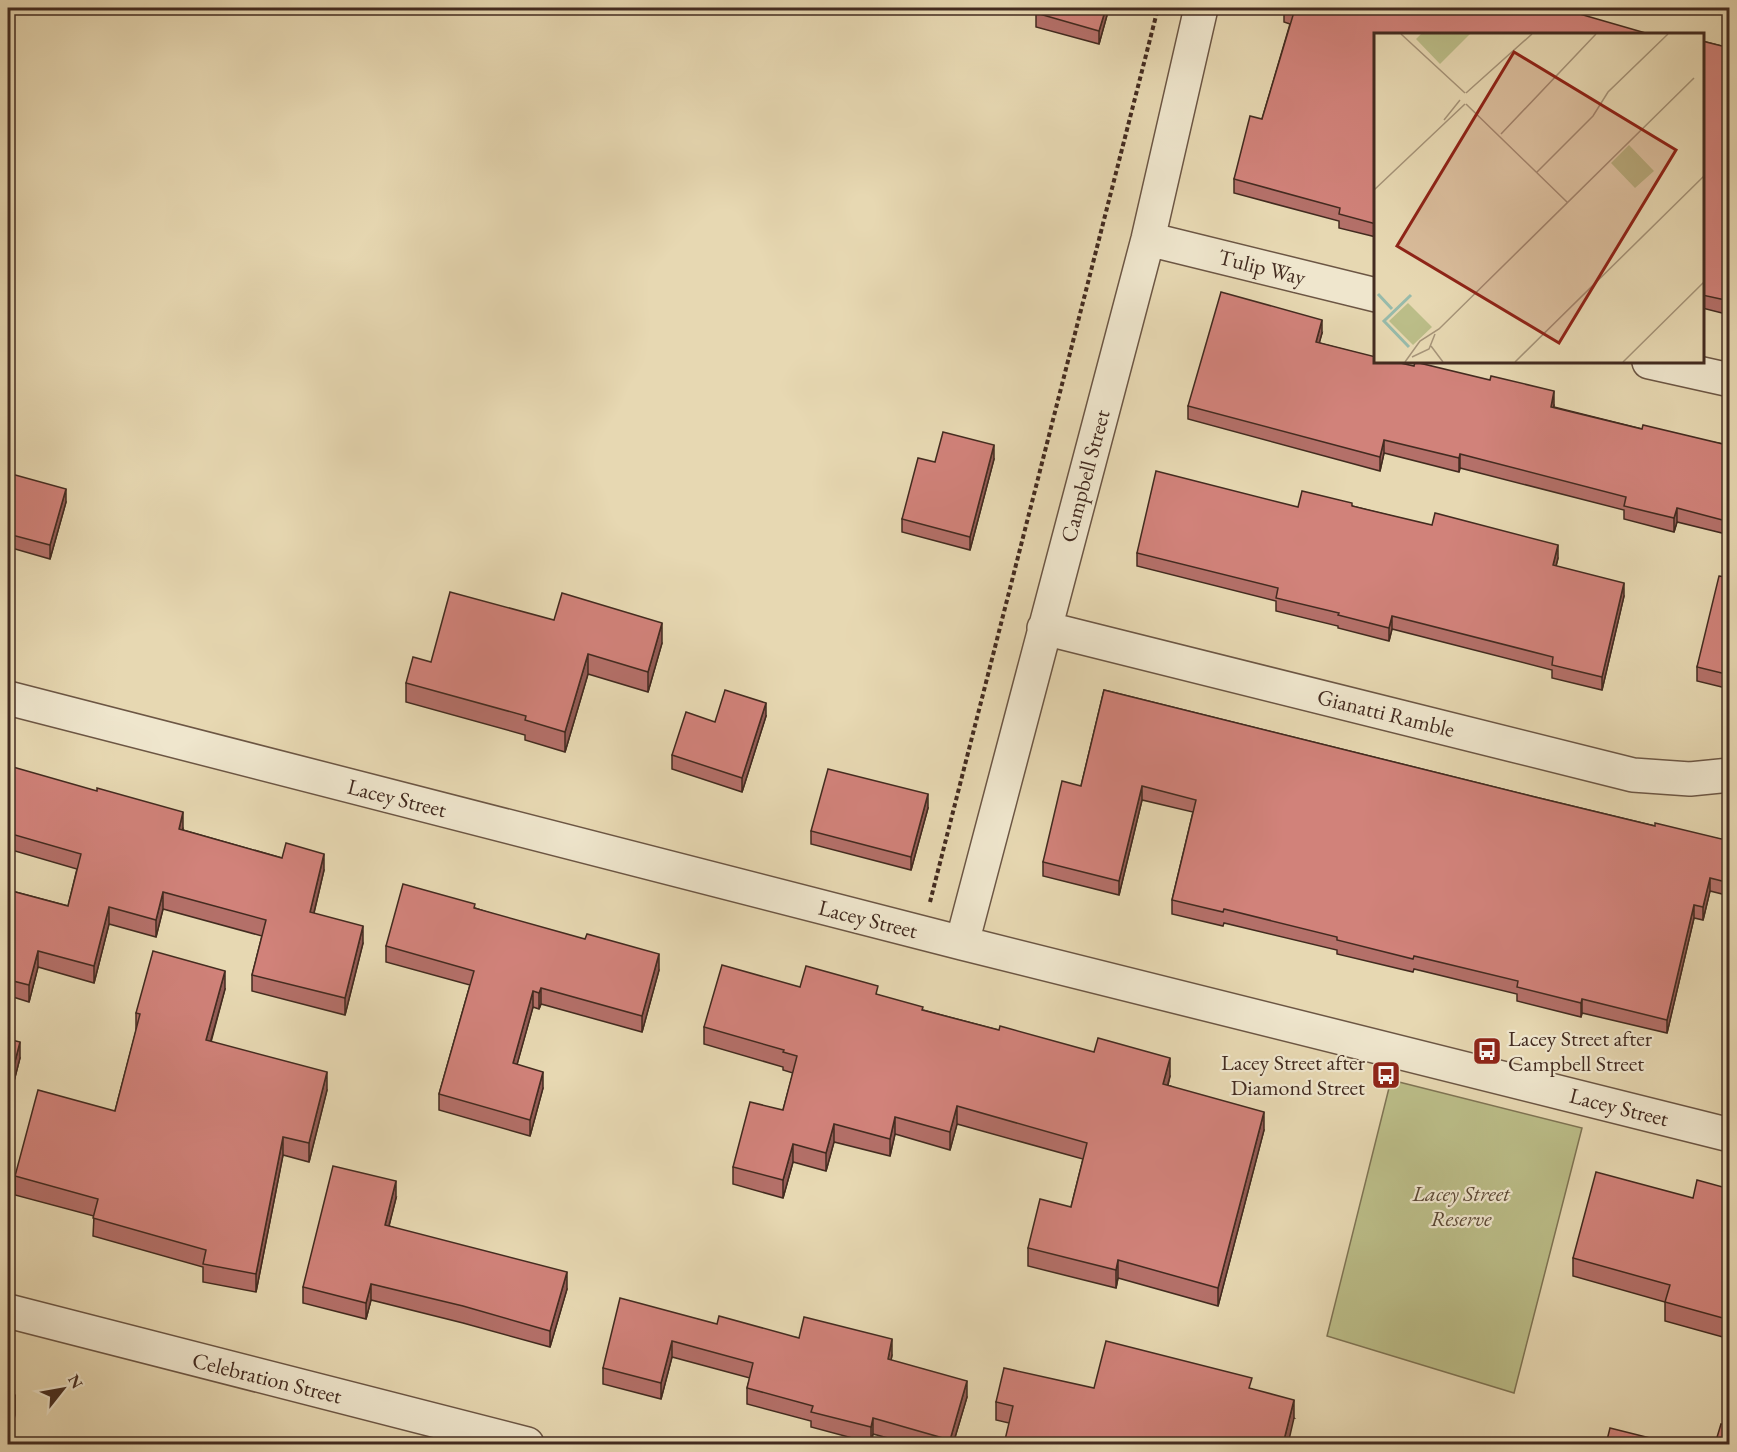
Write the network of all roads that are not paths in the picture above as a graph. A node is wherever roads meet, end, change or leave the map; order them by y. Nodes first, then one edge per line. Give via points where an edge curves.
1 (1201, 8) edge
2 (1148, 239) junction
3 (1374, 295) edge
4 (1654, 363) edge
5 (1730, 380) edge
6 (1044, 628) junction
7 (8, 698) edge
8 (1730, 775) edge
9 (962, 943) junction
10 (1730, 1135) edge
11 (8, 1311) edge
12 (527, 1444) edge

1 - 2 street, Campbell Street
2 - 3 street, Tulip Way
2 - 6 street, Campbell Street
4 - 5 street
6 - 8 street, Gianatti Ramble via 1633,775 1690,779
6 - 9 street, Campbell Street
7 - 9 street, Lacey Street
9 - 10 street, Lacey Street
11 - 12 street, Celebration Street

